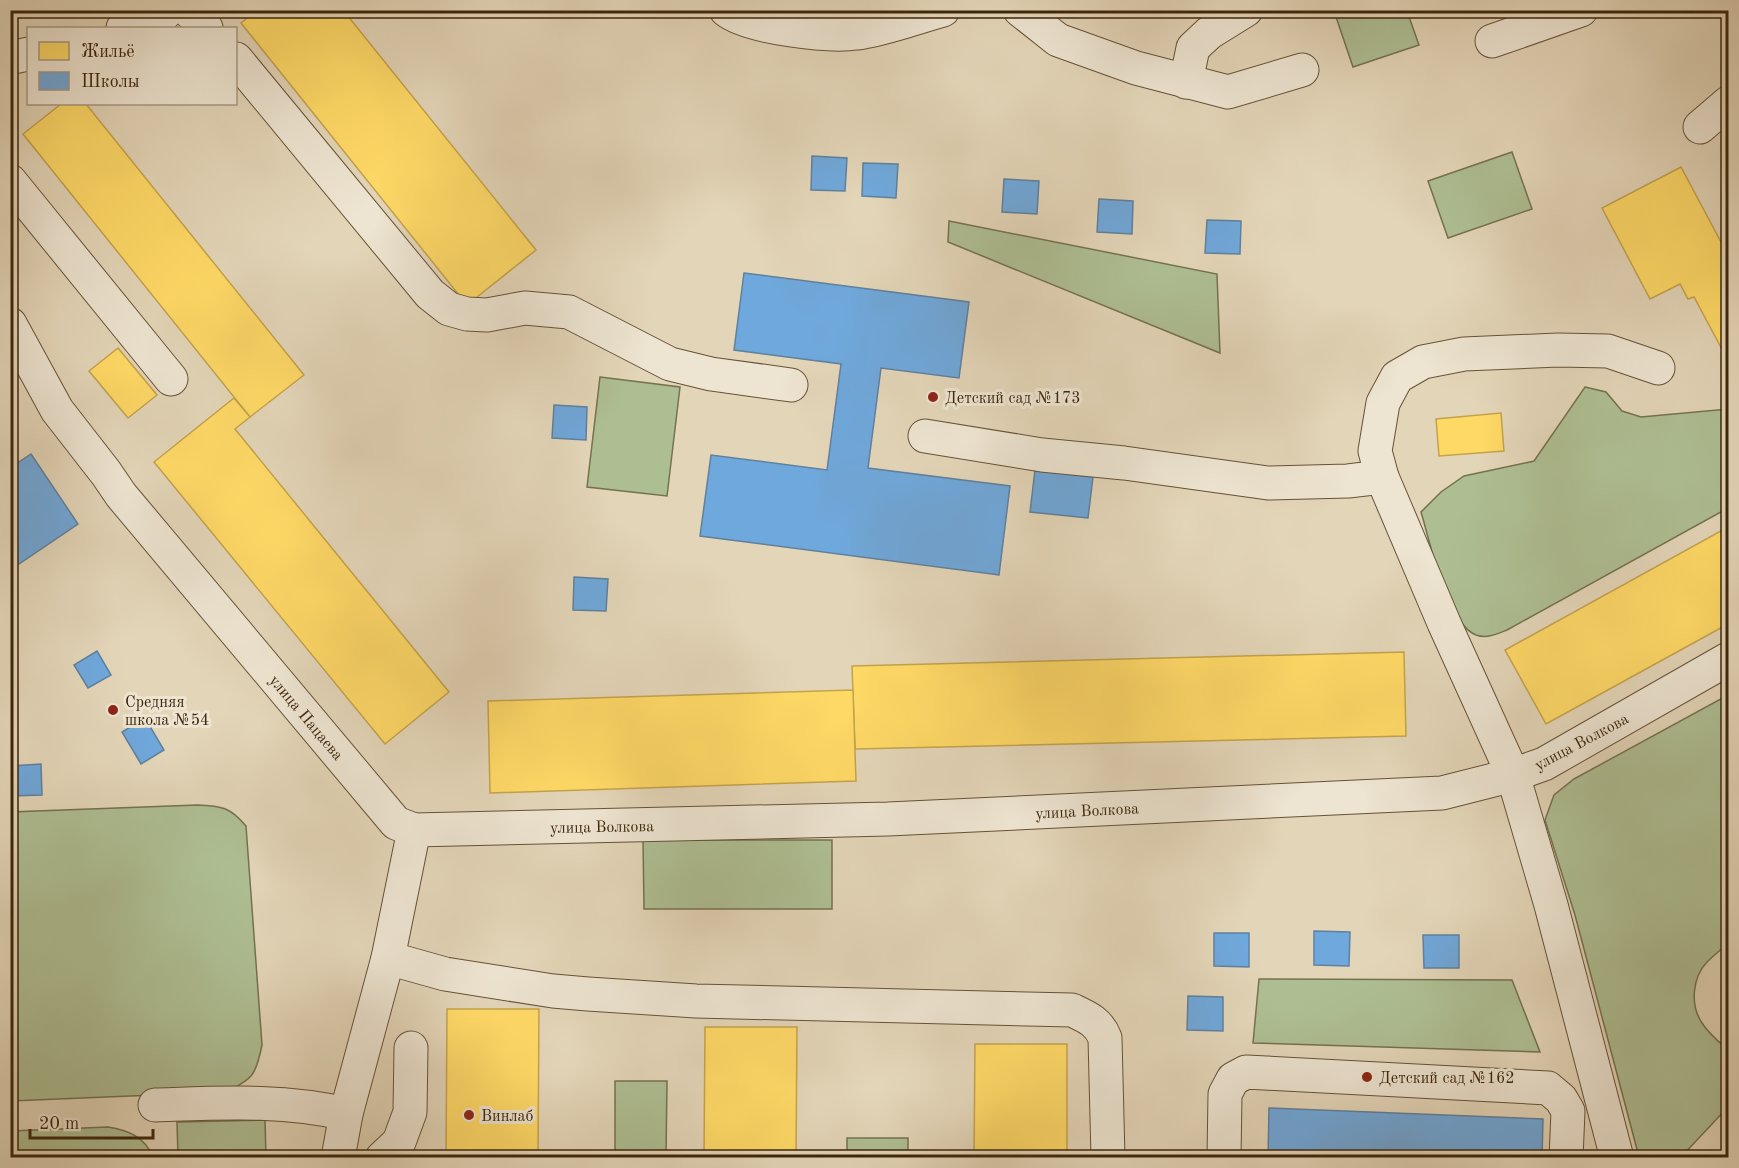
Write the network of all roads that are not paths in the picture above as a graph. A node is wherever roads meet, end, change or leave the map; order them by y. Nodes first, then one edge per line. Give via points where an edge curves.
1 (168, 10) edge
2 (188, 10) edge
3 (726, 10) edge
4 (943, 10) edge
5 (1020, 10) edge
6 (1246, 10) edge
7 (1581, 10) edge
8 (853, 22) edge
9 (126, 27) edge
10 (205, 27) edge
11 (1492, 41) dead end
12 (27, 54) edge
13 (10, 58) edge
14 (237, 59) edge
15 (1302, 70) dead end
16 (1186, 82) junction
17 (1728, 103) edge
18 (1700, 127) dead end
19 (10, 181) edge
20 (10, 324) edge
21 (1658, 368) dead end
22 (171, 379) dead end
23 (791, 385) dead end
24 (925, 436) dead end
25 (1382, 477) junction
26 (1728, 659) edge
27 (1513, 775) junction
28 (414, 830) junction
29 (388, 958) junction
30 (411, 1048) dead end
31 (155, 1105) dead end
32 (346, 1114) junction
33 (338, 1158) edge
34 (382, 1158) edge
35 (1108, 1158) edge
36 (1224, 1158) edge
37 (1566, 1158) edge
38 (1617, 1158) edge

1 - 9 street via 161,17
2 - 10 street
3 - 8 street via 758,23 807,33
4 - 8 street
5 - 16 street via 1058,40
6 - 16 street via 1193,48
7 - 11 street
12 - 13 street
14 - 23 street via 430,294 449,309 488,315 525,308 569,312 670,364
15 - 16 street via 1228,92
17 - 18 street
19 - 22 street
20 - 28 street, улица Пацаева via 57,410 121,495 396,823
21 - 25 street via 1608,351 1464,354 1423,362 1397,377 1383,403 1375,451
24 - 25 street via 1268,483 1348,482
25 - 27 street
26 - 27 street, улица Волкова via 1544,764
27 - 28 street, улица Волкова via 1442,793 888,819
27 - 38 street
28 - 29 street
29 - 32 street
29 - 35 street via 445,974 588,994 1072,1010 1089,1018 1105,1038
30 - 34 street via 410,1112 399,1142
31 - 32 street via 259,1102
32 - 33 street
36 - 37 street via 1225,1094 1233,1079 1246,1072 1548,1088 1568,1111

